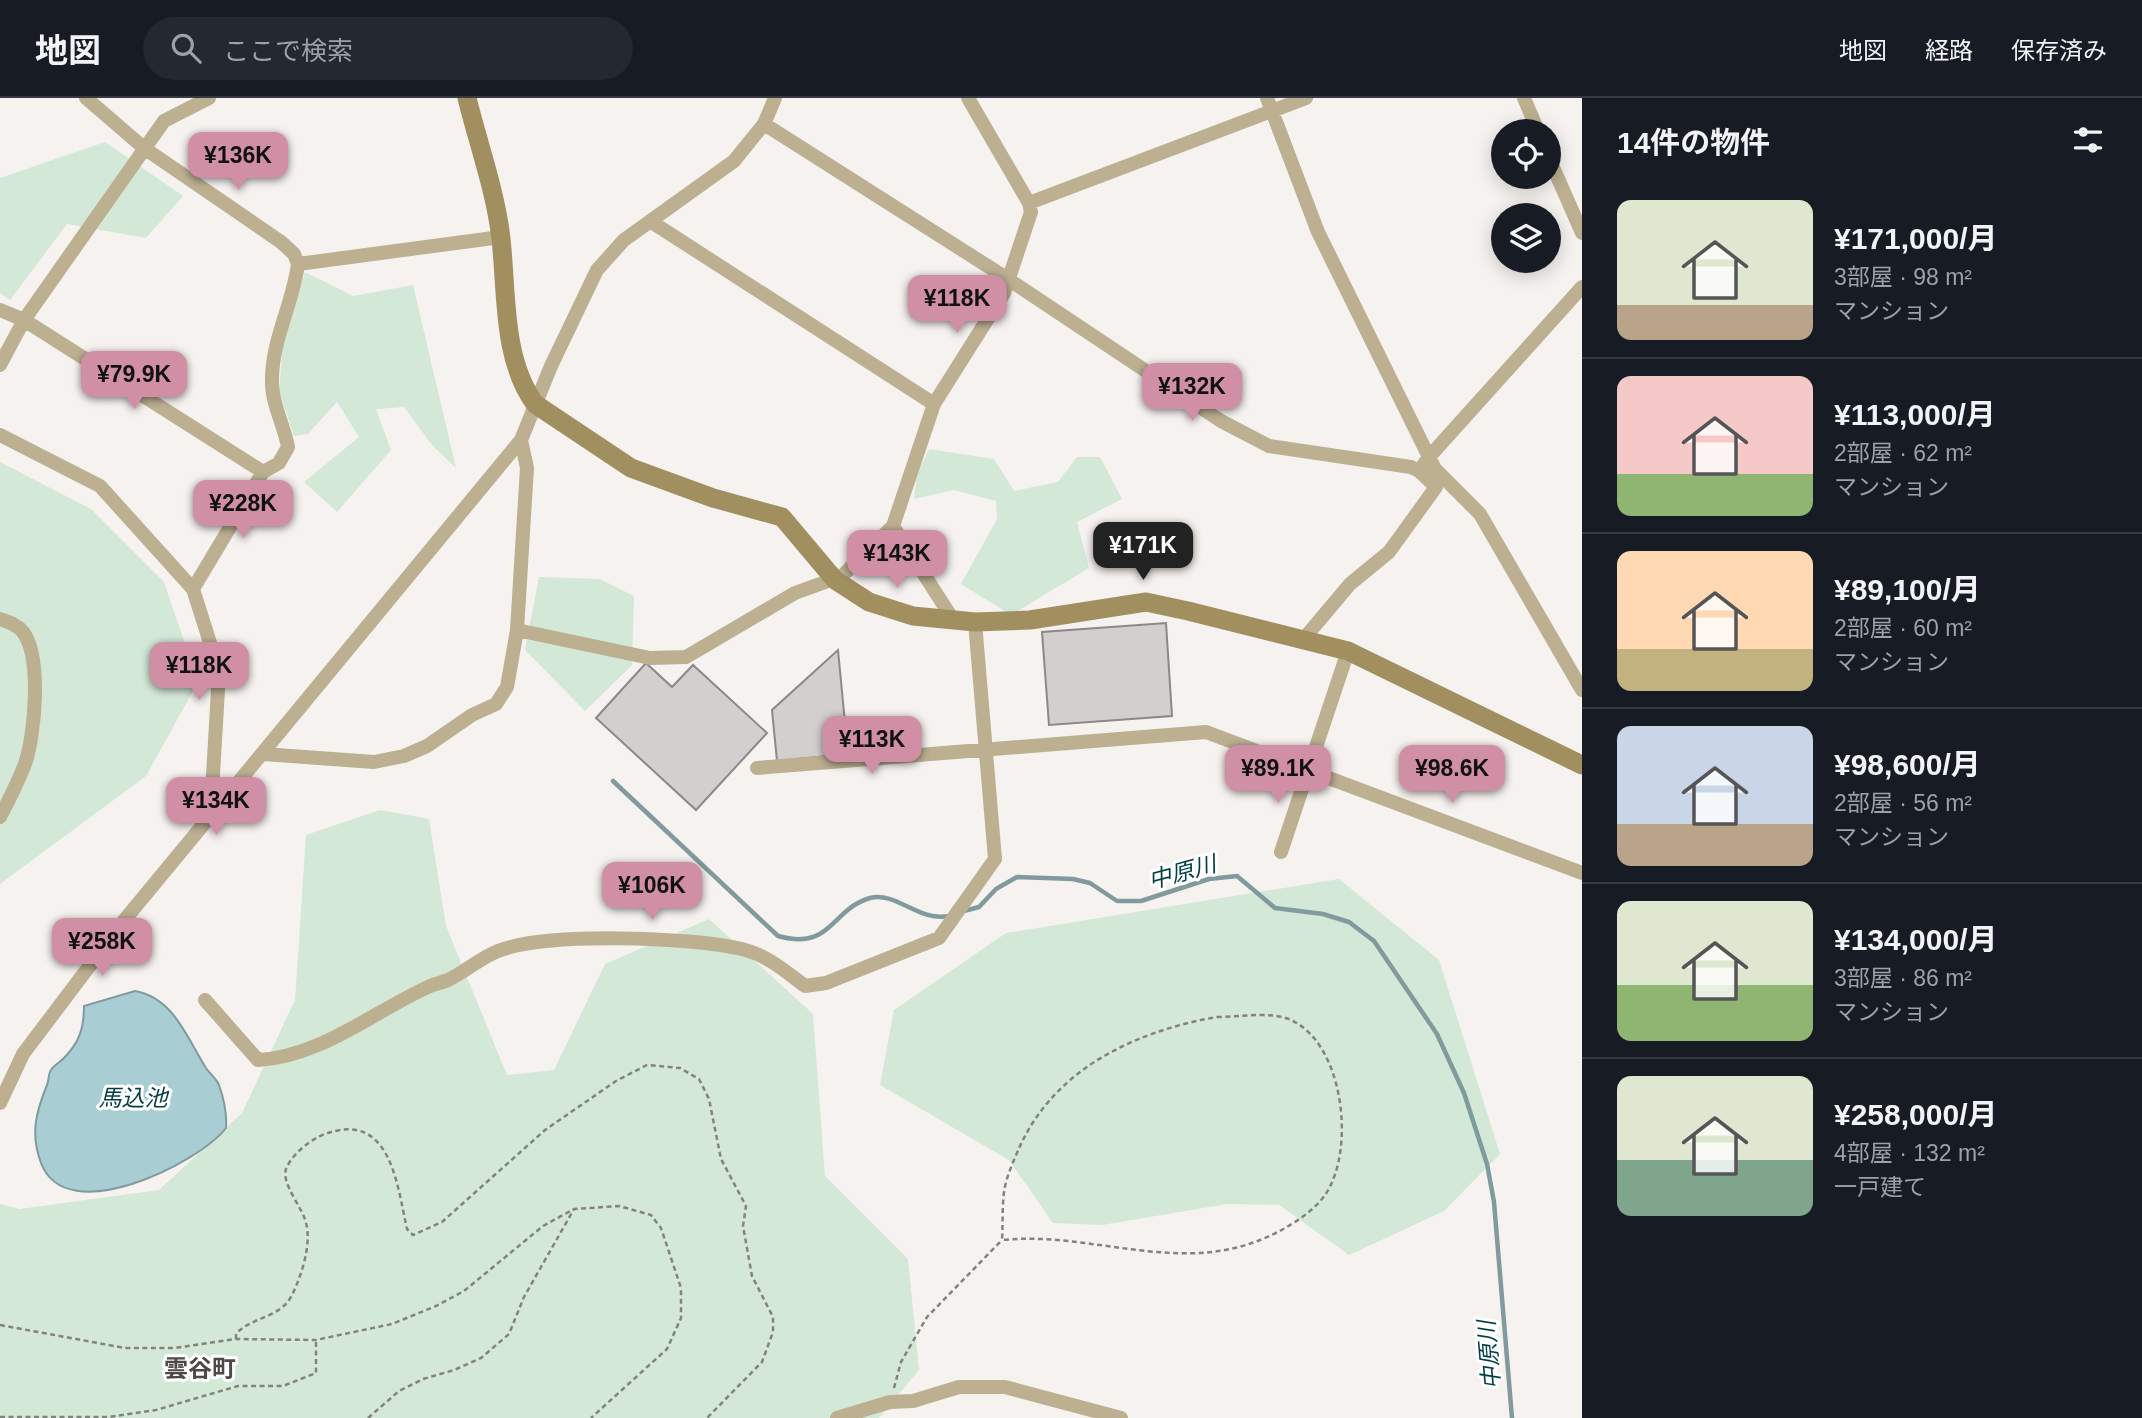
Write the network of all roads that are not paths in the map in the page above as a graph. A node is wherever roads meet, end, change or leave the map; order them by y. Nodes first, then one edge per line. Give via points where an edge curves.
1 (86, 98) edge
2 (209, 98) edge
3 (467, 98) edge
4 (775, 98) edge
5 (968, 98) edge
6 (1306, 98) edge
7 (1524, 98) edge
8 (1269, 105) edge
9 (1533, 119) edge
10 (764, 124) junction
11 (144, 148) junction
12 (1561, 185) edge
13 (1029, 203) junction
14 (650, 221) junction
15 (1582, 233) edge
16 (501, 237) junction
17 (298, 264) junction
18 (1008, 279) junction
19 (1582, 287) edge
20 (0, 310) edge
21 (24, 320) junction
22 (0, 365) edge
23 (535, 404) junction
24 (934, 404) junction
25 (0, 435) edge
26 (521, 440) junction
27 (1429, 457) junction
28 (1419, 471) junction
29 (262, 472) junction
30 (893, 526) junction
31 (835, 580) junction
32 (192, 589) junction
33 (952, 618) junction
34 (0, 619) edge
35 (975, 622) junction
36 (517, 630) junction
37 (1302, 641) junction
38 (1348, 651) junction
39 (1582, 690) edge
40 (984, 749) junction
41 (263, 754) junction
42 (1582, 765) edge
43 (757, 768) dead end
44 (1309, 769) junction
45 (217, 809) junction
46 (0, 817) edge
47 (1281, 852) dead end
48 (1582, 873) edge
49 (205, 1000) dead end
50 (0, 1104) edge
51 (837, 1418) edge
52 (1121, 1418) edge

1 - 11 street
2 - 11 street via 164,121
3 - 16 street
4 - 10 street
5 - 13 street
6 - 8 street
7 - 9 street
8 - 13 street
8 - 27 street via 1318,232
10 - 14 street via 734,161
10 - 18 street
11 - 17 street via 281,242
11 - 21 street
12 - 15 street
13 - 18 street via 1031,212
14 - 23 street via 624,240 597,270
14 - 24 street
16 - 17 street
16 - 23 street via 504,310 525,390
17 - 29 street via 272,381 288,447 279,463
18 - 24 street via 1004,293
18 - 28 street via 1221,421 1269,446
19 - 27 street
20 - 21 street
21 - 22 street
21 - 29 street
23 - 26 street
23 - 31 street via 631,468 782,517
24 - 30 street
25 - 32 street via 100,486
26 - 36 street via 527,468
26 - 41 street
27 - 28 street
27 - 39 street via 1435,469 1480,514
28 - 37 street via 1436,487 1389,552 1350,584
29 - 32 street
30 - 31 street
30 - 33 street
31 - 33 street via 869,602 913,616
31 - 36 street via 795,593 686,657 650,658
32 - 45 street via 212,649 218,690 212,792
33 - 35 street
34 - 46 street via 14,624 30,648 34,727 25,763
35 - 37 street via 1030,620 1146,602
35 - 40 street
36 - 41 street via 507,687 496,704 427,746 374,762
37 - 38 street
38 - 42 street
38 - 44 street
40 - 43 street
40 - 44 street via 1206,732
40 - 49 street via 995,859 939,938 826,983 805,986 770,959 742,949 668,940 520,945 498,951 340,1034 282,1059 258,1060
41 - 45 street
44 - 47 street
44 - 48 street
45 - 50 street via 23,1054
51 - 52 street via 959,1387 1005,1387

